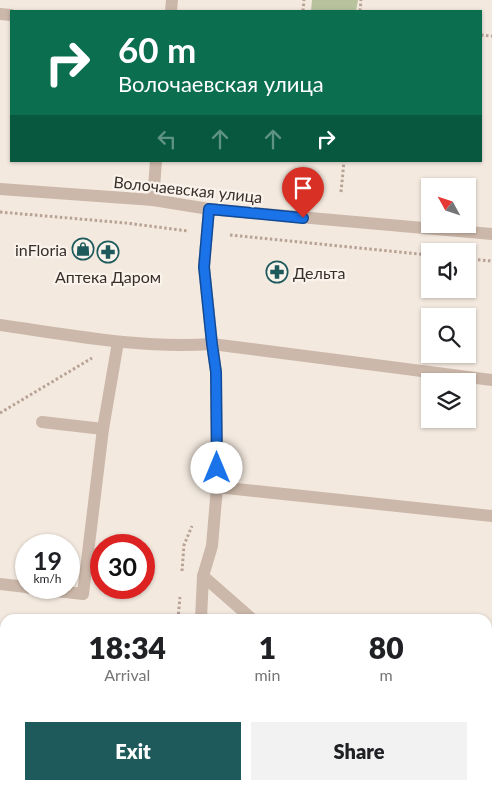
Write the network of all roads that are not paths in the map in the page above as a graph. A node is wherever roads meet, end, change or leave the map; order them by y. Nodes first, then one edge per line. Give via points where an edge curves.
1 (156, 162) edge
2 (0, 188) edge
3 (153, 200) junction
4 (209, 209) junction
5 (492, 234) edge
6 (0, 325) edge
7 (118, 342) junction
8 (212, 344) junction
9 (492, 380) edge
10 (42, 422) dead end
11 (103, 428) junction
12 (217, 487) junction
13 (492, 516) edge
14 (202, 576) junction
15 (0, 584) edge
16 (15, 586) edge
17 (80, 594) edge
18 (201, 614) edge
19 (246, 614) edge

1 - 3 street
2 - 3 street, Волочаевская улица
3 - 4 street, Волочаевская улица
4 - 5 street, Волочаевская улица
4 - 8 street via 204,267
6 - 7 street
7 - 8 street
7 - 11 street
8 - 9 street
8 - 12 street via 216,372
10 - 11 street
11 - 17 street via 83,594
12 - 13 street
12 - 14 street via 212,546
14 - 18 street
14 - 19 street
15 - 16 street

